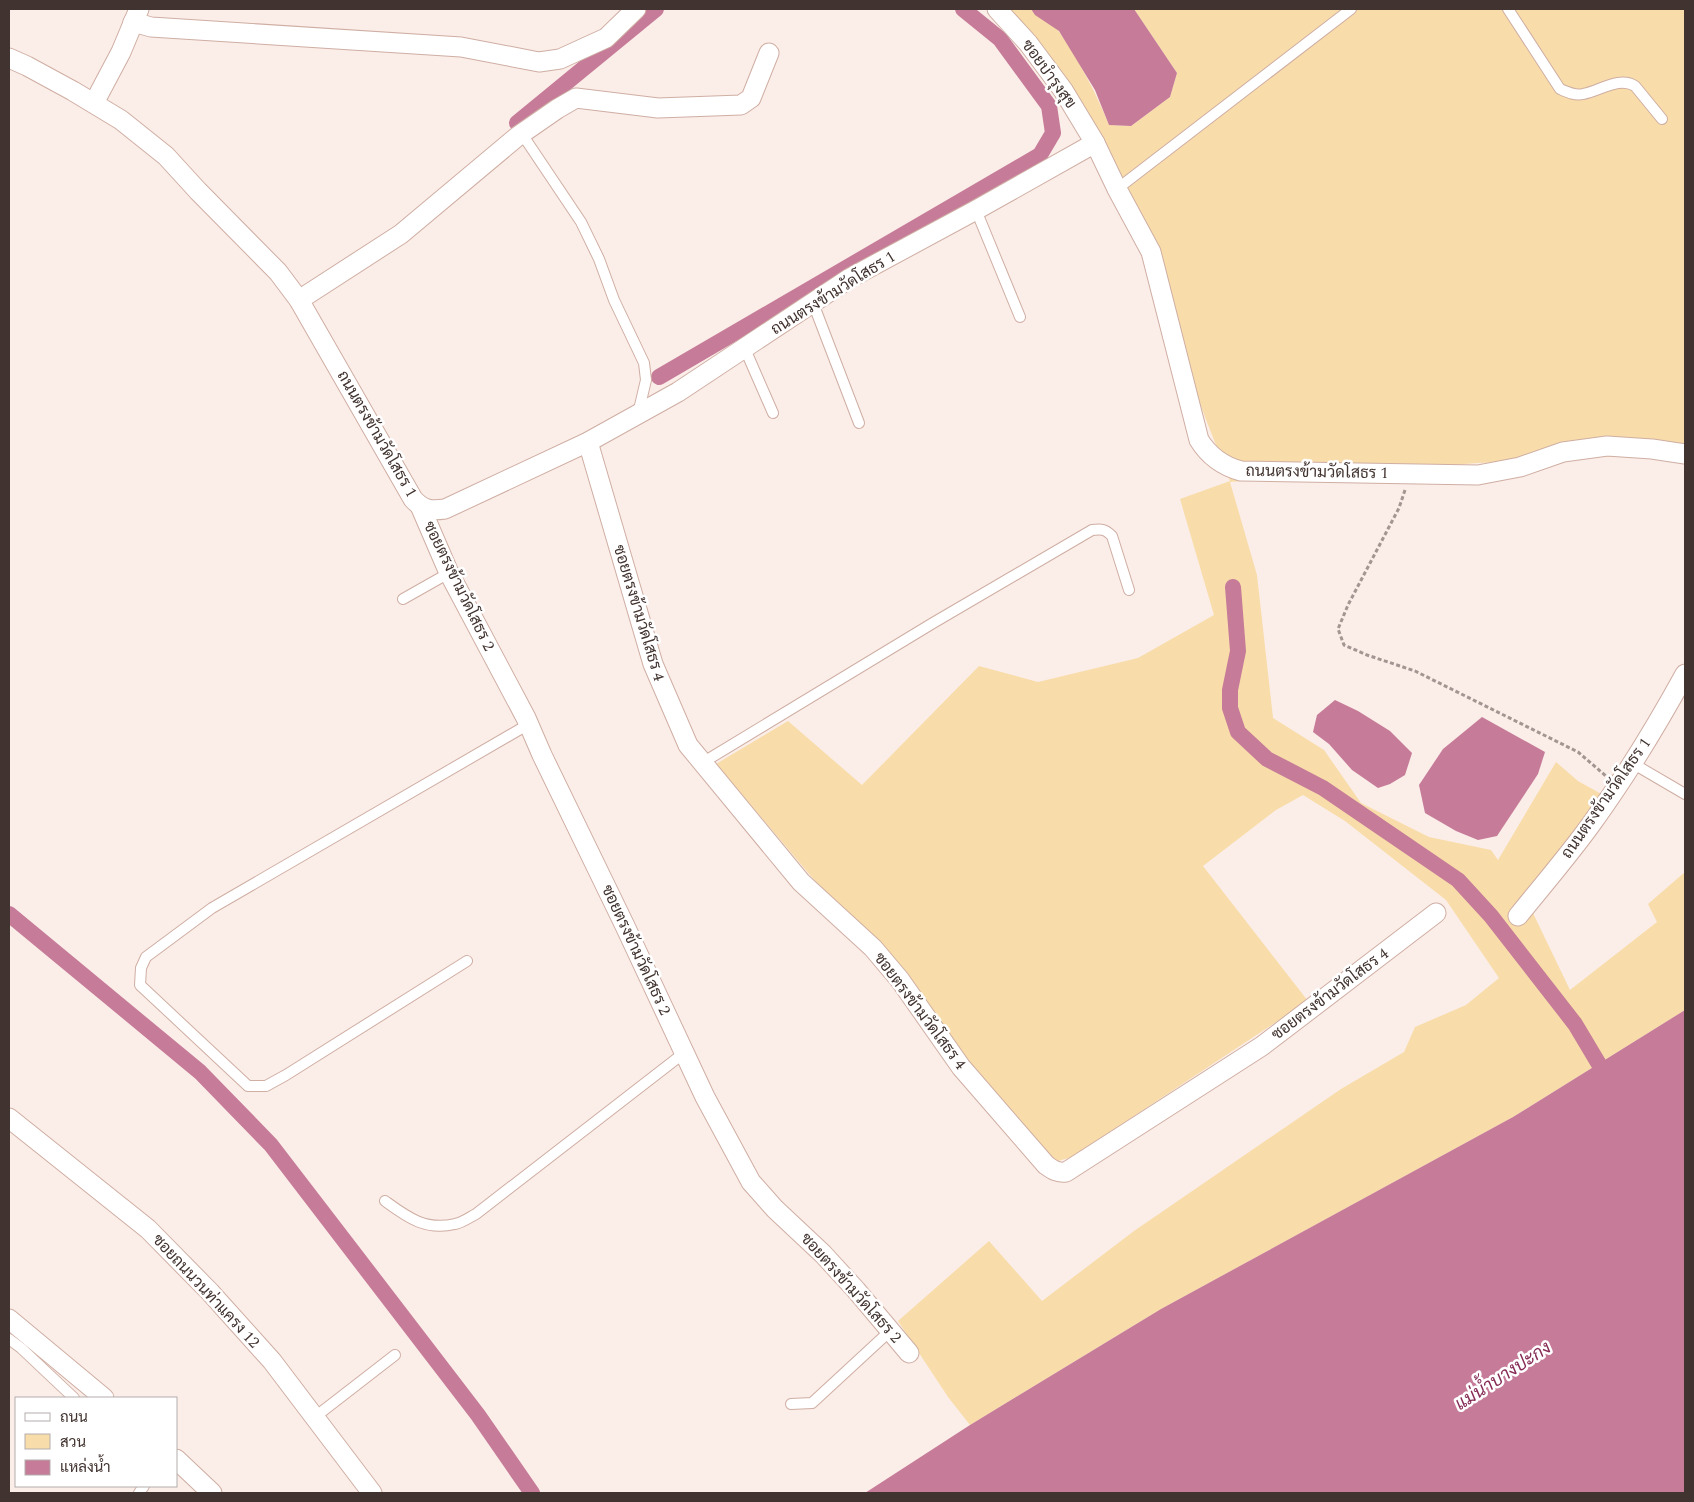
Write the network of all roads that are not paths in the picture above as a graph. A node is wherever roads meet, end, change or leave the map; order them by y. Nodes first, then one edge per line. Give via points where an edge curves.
1 (636, 9) edge
2 (997, 9) edge
3 (1351, 9) edge
4 (1508, 9) edge
5 (136, 15) edge
6 (770, 53) dead end
7 (9, 58) edge
8 (94, 103) junction
9 (1662, 119) dead end
10 (522, 134) junction
11 (1095, 143) junction
12 (1117, 189) junction
13 (976, 210) junction
14 (299, 300) junction
15 (813, 303) junction
16 (1020, 317) dead end
17 (745, 349) junction
18 (773, 413) dead end
19 (638, 414) junction
20 (859, 423) dead end
21 (588, 442) junction
22 (1685, 454) edge
23 (421, 508) junction
24 (449, 573) junction
25 (1129, 590) dead end
26 (403, 599) dead end
27 (1685, 674) edge
28 (529, 724) junction
29 (702, 763) junction
30 (1632, 763) junction
31 (1685, 794) edge
32 (1436, 913) dead end
33 (1518, 916) dead end
34 (467, 961) dead end
35 (684, 1053) junction
36 (9, 1118) edge
37 (384, 1201) dead end
38 (9, 1319) edge
39 (890, 1331) junction
40 (9, 1339) edge
41 (909, 1353) dead end
42 (395, 1355) dead end
43 (73, 1397) edge
44 (103, 1397) edge
45 (791, 1404) dead end
46 (315, 1417) junction
47 (178, 1461) edge
48 (212, 1493) edge
49 (372, 1493) edge

1 - 5 street via 606,38 560,59 539,62 461,47 151,27
2 - 11 street, ซอยบำรุงสุข via 1063,90
3 - 12 lane
4 - 9 lane via 1560,89 1581,95 1622,82 1630,83
5 - 8 street
6 - 10 street via 751,98 741,105 658,108 576,98
7 - 8 street, ถนนตรงข้ามวัดโสธร 1
8 - 14 street, ถนนตรงข้ามวัดโสธร 1 via 166,156 278,272
10 - 14 street via 401,234
10 - 19 lane via 580,222 644,363 646,380
11 - 12 street, ถนนตรงข้ามวัดโสธร 1
11 - 13 street, ถนนตรงข้ามวัดโสธร 1
12 - 22 street, ถนนตรงข้ามวัดโสธร 1 via 1151,252 1199,440 1205,450 1227,467 1240,471 1478,475 1520,467 1563,452 1607,446
13 - 15 street, ถนนตรงข้ามวัดโสธร 1 via 850,278
13 - 16 lane
14 - 23 street, ถนนตรงข้ามวัดโสธร 1
15 - 17 street, ถนนตรงข้ามวัดโสธร 1
15 - 20 lane
17 - 18 lane
17 - 19 street, ถนนตรงข้ามวัดโสธร 1
19 - 21 street, ถนนตรงข้ามวัดโสธร 1
21 - 23 street, ถนนตรงข้ามวัดโสธร 1 via 445,509
21 - 29 street, ซอยตรงข้ามวัดโสธร 4 via 653,664 688,746
23 - 24 street, ซอยตรงข้ามวัดโสธร 2
24 - 26 lane
24 - 28 street, ซอยตรงข้ามวัดโสธร 2
25 - 29 lane via 1112,536 1102,529 1092,530 933,622
27 - 30 street, ถนนตรงข้ามวัดโสธร 1
28 - 34 lane via 212,908 146,957 141,968 140,985 248,1086 266,1086
28 - 35 street, ซอยตรงข้ามวัดโสธร 2
29 - 32 street, ซอยตรงข้ามวัดโสธร 4 via 801,882 873,948 900,980 961,1067 1046,1166 1058,1172 1066,1172 1262,1046
30 - 31 lane
30 - 33 street, ถนนตรงข้ามวัดโสธร 1 via 1591,825
35 - 37 lane via 476,1214 462,1221 430,1226 409,1220
35 - 39 street, ซอยตรงข้ามวัดโสธร 2 via 751,1182 824,1254
36 - 46 street, ซอยถนนวนท่าแครง 12 via 148,1229 272,1361
38 - 44 street
39 - 41 street, ซอยตรงข้ามวัดโสธร 2
39 - 45 lane via 812,1403
40 - 43 lane
42 - 46 lane
46 - 49 street, ซอยถนนวนท่าแครง 12
47 - 48 street

